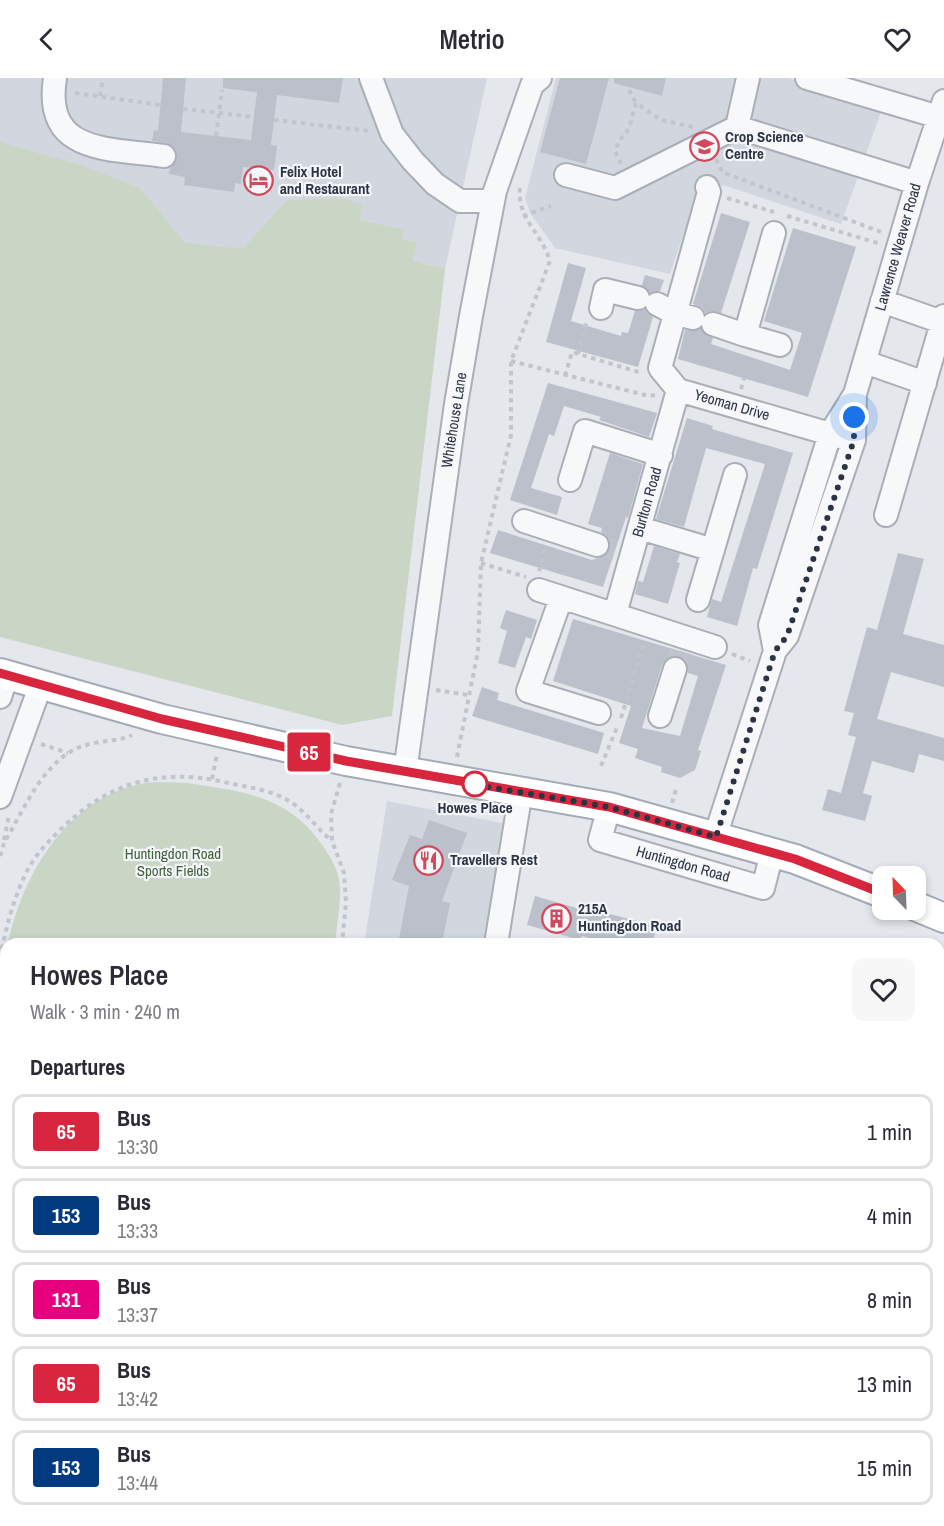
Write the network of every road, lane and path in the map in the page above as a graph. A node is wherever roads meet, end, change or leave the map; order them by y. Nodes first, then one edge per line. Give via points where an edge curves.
1 (103, 78) edge
2 (371, 78) edge
3 (540, 78) edge
4 (748, 78) edge
5 (807, 78) edge
6 (54, 84) edge
7 (222, 90) dead end
8 (629, 90) dead end
9 (100, 96) junction
10 (636, 103) junction
11 (160, 105) dead end
12 (183, 108) dead end
13 (941, 109) edge
14 (219, 113) junction
15 (254, 117) dead end
16 (274, 120) dead end
17 (737, 127) junction
18 (392, 134) junction
19 (216, 136) dead end
20 (707, 142) junction
21 (164, 156) dead end
22 (566, 175) dead end
23 (628, 181) junction
24 (520, 182) dead end
25 (916, 183) junction
26 (708, 190) joint
27 (493, 201) junction
28 (550, 206) dead end
29 (523, 216) junction
30 (774, 233) dead end
31 (899, 244) junction
32 (882, 301) junction
33 (601, 308) joint
34 (675, 311) junction
35 (943, 319) edge
36 (745, 334) junction
37 (780, 345) dead end
38 (578, 354) junction
39 (511, 361) junction
40 (864, 362) junction
41 (660, 368) junction
42 (565, 376) junction
43 (925, 382) junction
44 (678, 390) junction
45 (855, 394) junction
46 (830, 434) junction
47 (854, 440) junction
48 (661, 455) junction
49 (735, 475) dead end
50 (570, 480) dead end
51 (886, 515) dead end
52 (524, 521) dead end
53 (640, 528) junction
54 (550, 531) junction
55 (615, 550) junction
56 (713, 550) junction
57 (481, 563) junction
58 (540, 590) dead end
59 (561, 598) junction
60 (698, 600) dead end
61 (615, 614) junction
62 (649, 627) junction
63 (715, 647) joint
64 (680, 652) junction
65 (772, 659) junction
66 (2, 682) edge
67 (41, 684) junction
68 (418, 688) junction
69 (468, 695) junction
70 (599, 712) dead end
71 (660, 716) dead end
72 (162, 719) junction
73 (459, 733) dead end
74 (35, 741) dead end
75 (69, 753) junction
76 (346, 761) junction
77 (601, 766) dead end
78 (405, 772) junction
79 (521, 791) junction
80 (0, 797) edge
81 (609, 807) junction
82 (524, 833) dead end
83 (716, 837) junction
84 (332, 841) junction
85 (772, 853) junction
86 (0, 855) edge
87 (872, 889) edge
88 (926, 911) edge
89 (944, 918) edge
90 (5, 938) edge
91 (343, 938) edge
92 (496, 938) edge
93 (507, 938) edge

1 - 9 path
2 - 18 street
3 - 27 street, Whitehouse Lane via 532,85
4 - 17 street
5 - 13 street
6 - 9 path
6 - 21 street via 58,118 64,132 77,141
7 - 14 path
8 - 10 path
9 - 11 path
10 - 20 path via 662,120 701,131
10 - 23 path via 629,129 615,151
12 - 14 path
13 - 25 street, Lawrence Weaver Road
14 - 15 path
14 - 19 path
16 - 18 path
17 - 20 street
17 - 25 street
18 - 27 street via 435,184 460,201
20 - 23 street
20 - 31 path via 722,172
22 - 23 street via 615,188
24 - 29 path
25 - 31 street, Lawrence Weaver Road
26 - 31 path
26 - 34 street
27 - 68 street, Whitehouse Lane via 456,404
28 - 29 path
29 - 39 path via 546,246 550,261
30 - 36 street
31 - 32 street, Lawrence Weaver Road
32 - 35 street
32 - 40 street, Lawrence Weaver Road
33 - 34 street via 605,290
33 - 38 path via 588,317
34 - 36 street
34 - 41 street
35 - 43 street
36 - 37 street
38 - 41 path via 644,373
38 - 42 path via 572,352
39 - 42 path
39 - 57 path via 511,435
40 - 43 street
40 - 45 street, Lawrence Weaver Road
41 - 44 street, Yeoman Drive
42 - 44 path via 649,396
43 - 51 street
44 - 46 street, Yeoman Drive
44 - 48 street, Burlton Road
45 - 46 street, Lawrence Weaver Road
45 - 47 street, Lawrence Weaver Road
46 - 47 street, Yeoman Drive
46 - 65 street, Lawrence Weaver Road via 770,625
47 - 65 street, Lawrence Weaver Road via 787,636
48 - 50 street via 585,431
48 - 53 street, Burlton Road
49 - 56 street
52 - 54 street
53 - 55 street, Burlton Road
53 - 56 street
54 - 55 street
54 - 57 path via 536,581
55 - 61 street, Burlton Road
56 - 60 street
57 - 69 path via 478,651
58 - 59 street
59 - 61 street
59 - 70 street via 528,691
61 - 62 street
62 - 64 street
62 - 77 path
63 - 64 street
63 - 65 path
64 - 71 street
65 - 83 street, Lawrence Weaver Road
66 - 67 main road
67 - 72 main road
67 - 80 street
68 - 69 path
68 - 78 street, Whitehouse Lane
69 - 73 path
72 - 75 path via 125,739 86,745
72 - 76 main road
74 - 75 path
75 - 86 path via 49,769
76 - 78 main road
76 - 84 path via 331,813
78 - 79 main road
79 - 81 main road
79 - 92 street
81 - 83 main road
81 - 85 street, Huntingdon Road via 600,840 763,888
82 - 93 street
83 - 85 main road
84 - 90 path via 302,810 275,794 212,779 145,779 98,798 74,815 45,845 28,869
84 - 91 path via 344,873
85 - 87 main road
88 - 89 main road

